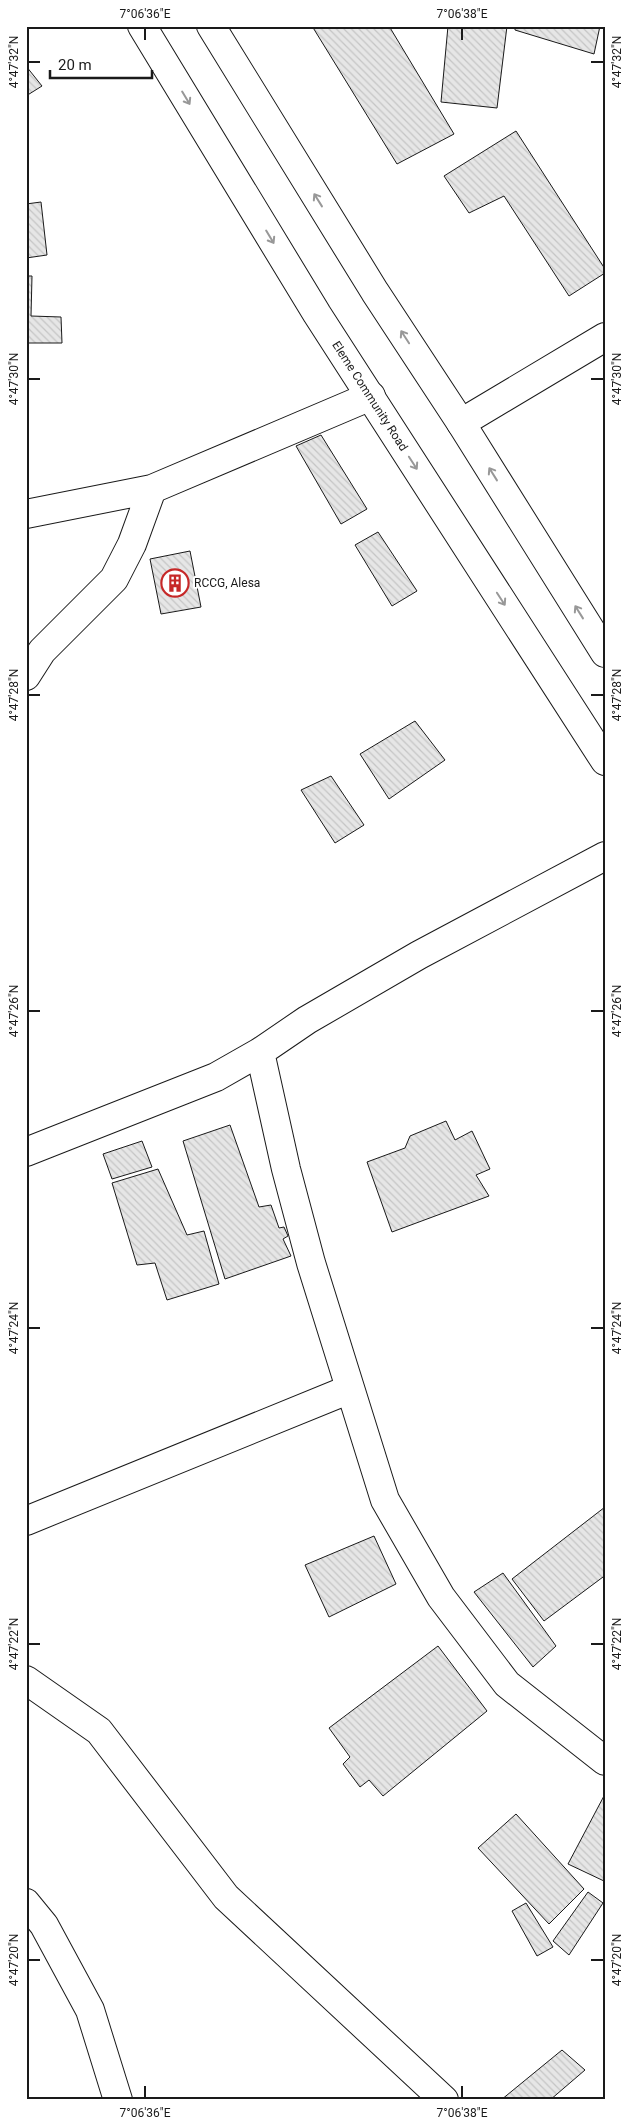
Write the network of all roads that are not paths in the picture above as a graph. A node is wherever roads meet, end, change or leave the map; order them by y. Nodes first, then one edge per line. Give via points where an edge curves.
1 (142, 26) edge
2 (211, 26) edge
3 (605, 337) edge
4 (371, 396) junction
5 (461, 423) junction
6 (152, 489) junction
7 (26, 514) edge
8 (605, 653) edge
9 (26, 676) edge
10 (605, 761) edge
11 (605, 856) edge
12 (260, 1052) junction
13 (26, 1152) edge
14 (350, 1389) junction
15 (26, 1521) edge
16 (26, 1680) edge
17 (605, 1761) edge
18 (26, 1904) edge
19 (118, 2100) edge
20 (444, 2100) edge

1 -> 4 street, Eleme Community Road via 317,314
5 -> 2 street via 375,292
3 - 5 street
4 - 6 street
4 -> 10 street, Eleme Community Road
8 -> 5 street
6 - 7 street
6 - 9 street via 132,544 114,579 42,651
11 - 12 street via 419,955 307,1020
12 - 13 street via 216,1077
12 - 14 street via 308,1253
14 - 15 street
14 - 17 street via 385,1500 441,1597 507,1684
16 - 20 street via 99,1731 226,1897
18 - 19 street via 44,1925 90,2010

